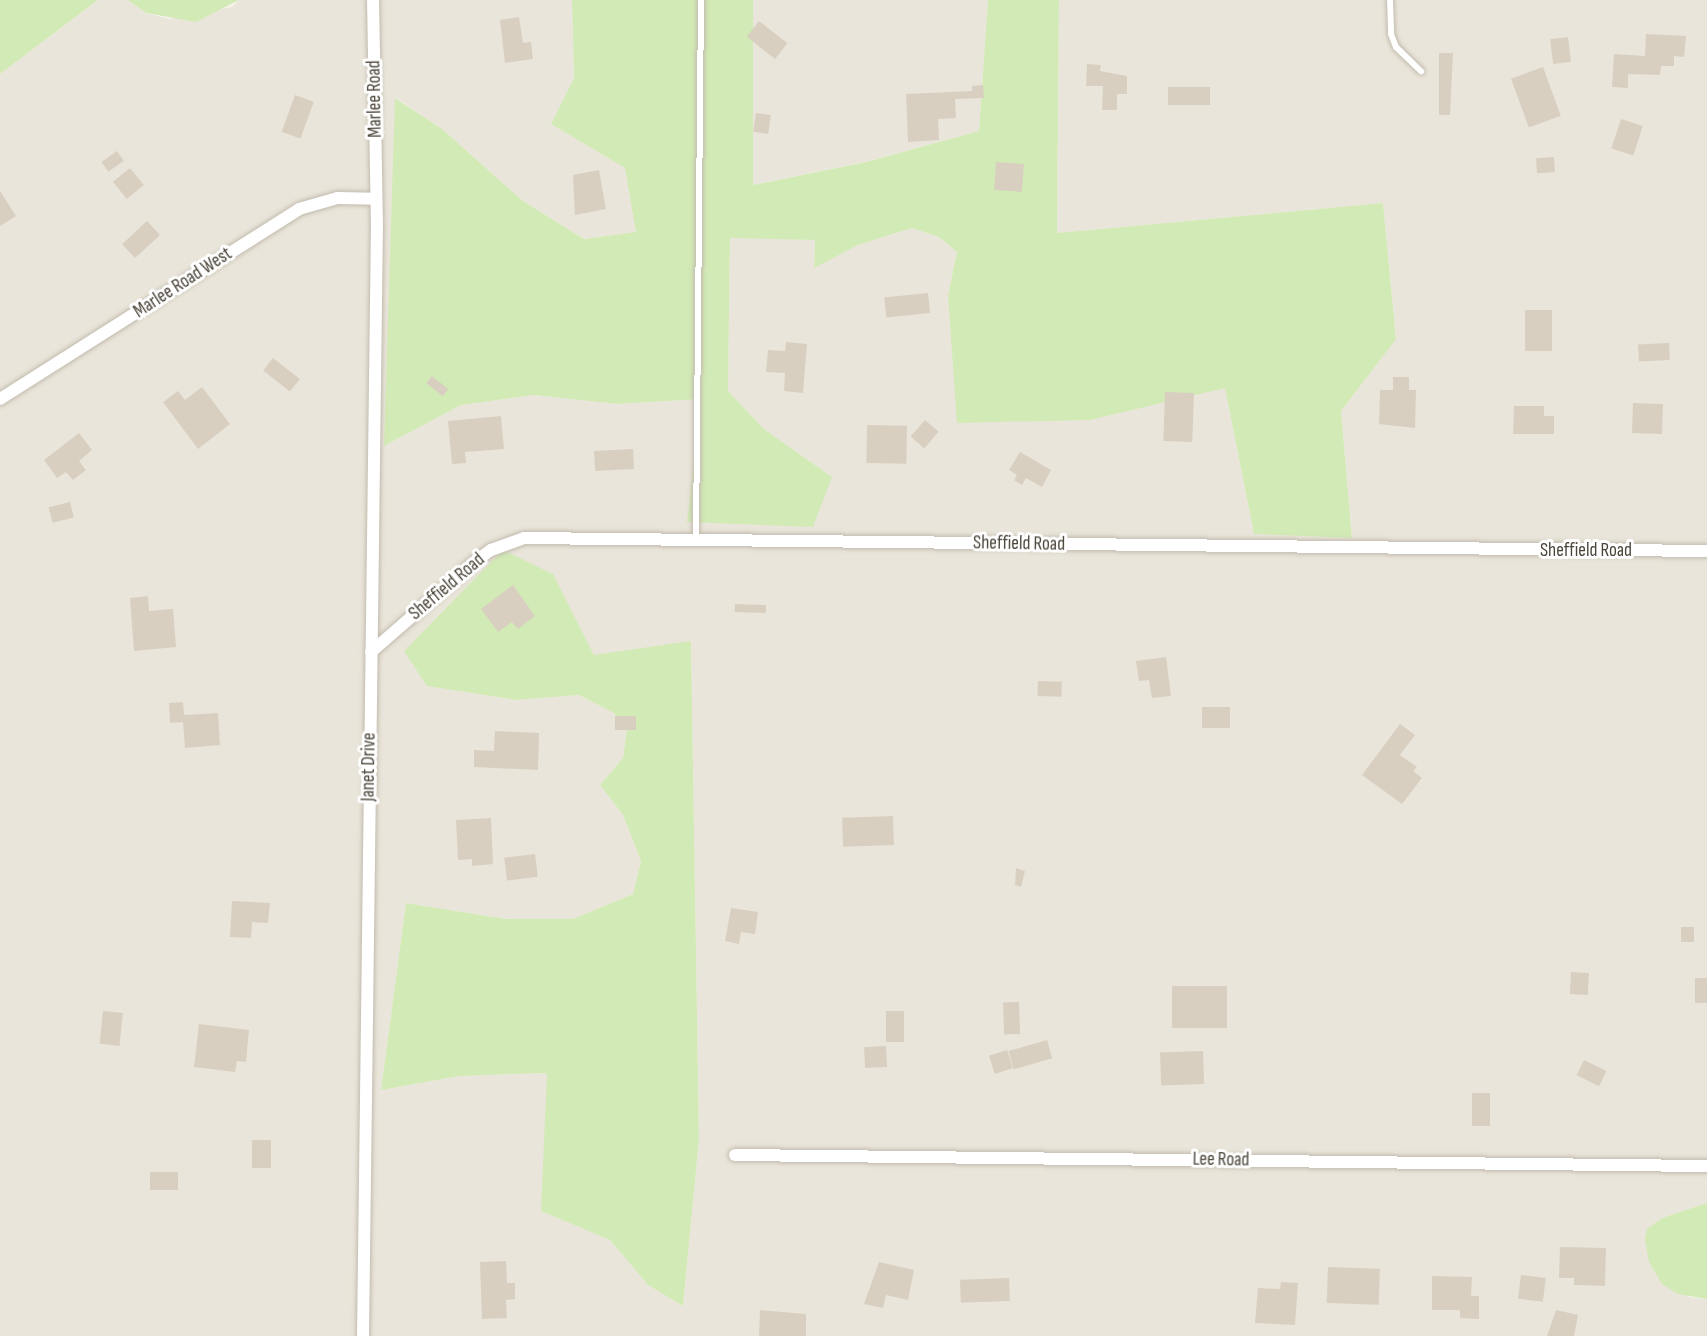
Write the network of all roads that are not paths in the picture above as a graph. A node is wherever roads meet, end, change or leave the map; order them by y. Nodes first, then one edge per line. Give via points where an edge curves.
1 (373, 0) edge
2 (701, 0) edge
3 (1390, 0) edge
4 (1421, 71) dead end
5 (376, 199) junction
6 (0, 399) edge
7 (696, 539) junction
8 (1707, 551) edge
9 (371, 652) junction
10 (735, 1155) dead end
11 (1707, 1166) edge
12 (362, 1336) edge

1 - 5 street, Marlee Road
2 - 7 lane
3 - 4 lane via 1396,47
5 - 6 street, Marlee Road West via 337,198 299,209
5 - 9 street, Janet Drive
7 - 8 street, Sheffield Road
7 - 9 street, Sheffield Road via 581,536 507,543 477,560
9 - 12 street, Janet Drive
10 - 11 street, Lee Road

